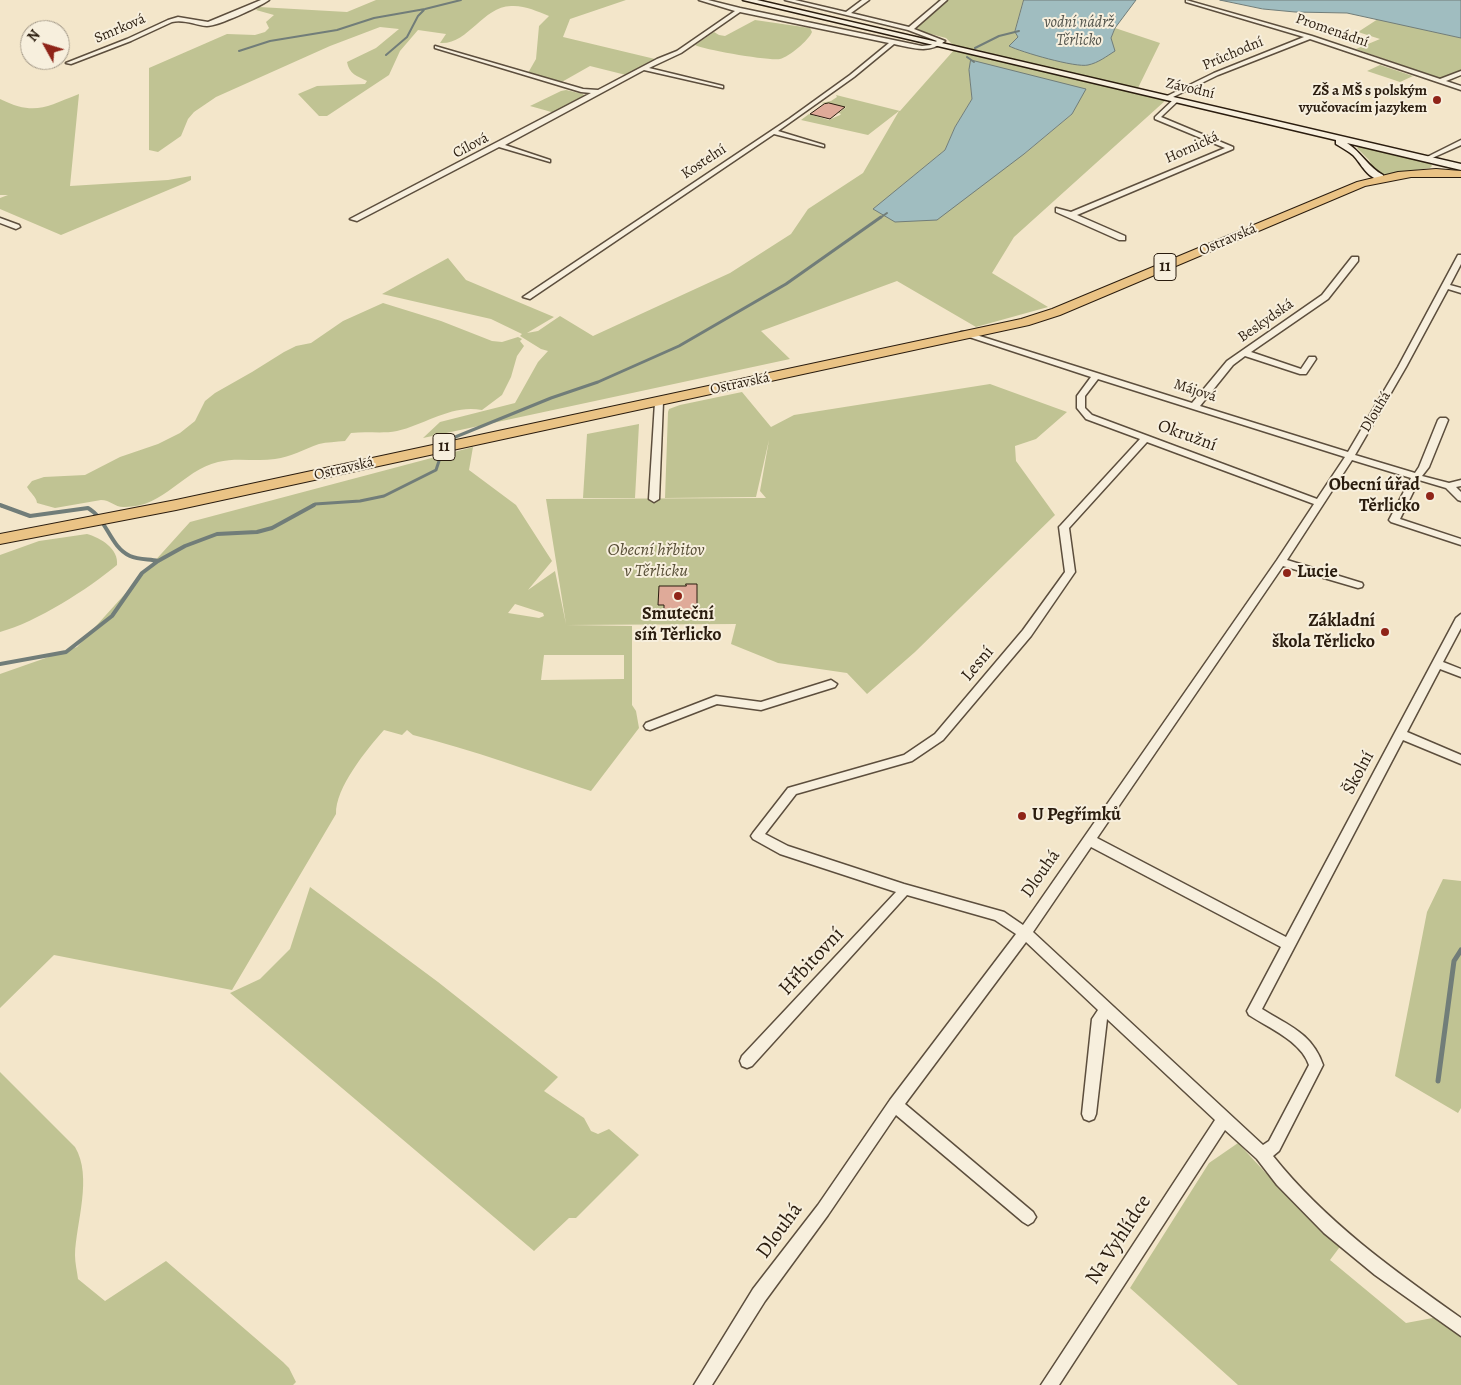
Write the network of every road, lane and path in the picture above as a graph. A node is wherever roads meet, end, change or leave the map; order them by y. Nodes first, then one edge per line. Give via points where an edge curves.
1 (266, 0) edge
2 (702, 0) edge
3 (747, 0) edge
4 (788, 0) edge
5 (866, 0) edge
6 (944, 0) edge
7 (1188, 1) edge
8 (739, 10) junction
9 (848, 13) junction
10 (910, 29) junction
11 (1310, 36) junction
12 (892, 43) junction
13 (937, 44) junction
14 (437, 47) dead end
15 (70, 63) edge
16 (643, 68) junction
17 (1461, 73) edge
18 (1440, 81) junction
19 (721, 87) dead end
20 (1461, 88) edge
21 (598, 92) junction
22 (1171, 99) junction
23 (773, 132) junction
24 (1315, 132) junction
25 (1461, 142) edge
26 (1368, 144) junction
27 (499, 145) junction
28 (822, 146) dead end
29 (1350, 148) junction
30 (548, 161) dead end
31 (1435, 161) junction
32 (1461, 167) edge
33 (1368, 168) junction
34 (1461, 174) edge
35 (1380, 178) junction
36 (1361, 184) junction
37 (1059, 210) dead end
38 (1071, 215) junction
39 (354, 219) dead end
40 (0, 220) edge
41 (16, 227) dead end
42 (1122, 238) dead end
43 (1461, 257) edge
44 (1354, 259) dead end
45 (1446, 286) junction
46 (1461, 290) edge
47 (527, 297) dead end
48 (964, 334) junction
49 (1244, 353) junction
50 (1312, 359) dead end
51 (1096, 376) junction
52 (660, 402) junction
53 (1194, 407) junction
54 (1443, 420) dead end
55 (1145, 438) junction
56 (1350, 456) junction
57 (1416, 477) junction
58 (1461, 483) edge
59 (1449, 486) junction
60 (1461, 498) edge
61 (654, 499) dead end
62 (1319, 503) junction
63 (0, 539) edge
64 (1461, 542) edge
65 (1281, 562) junction
66 (1358, 585) dead end
67 (1461, 618) edge
68 (1437, 664) junction
69 (1461, 673) edge
70 (831, 684) dead end
71 (650, 726) dead end
72 (1400, 734) junction
73 (1461, 760) edge
74 (1090, 840) junction
75 (904, 889) junction
76 (1025, 933) junction
77 (1290, 944) junction
78 (1107, 1008) junction
79 (747, 1061) dead end
80 (895, 1105) junction
81 (1089, 1114) dead end
82 (1224, 1119) junction
83 (1262, 1154) junction
84 (1028, 1217) dead end
85 (1461, 1328) edge
86 (702, 1385) edge
87 (1049, 1385) edge

1 - 15 street, Smrková via 208,24 178,19 170,21
2 - 8 street, Závodní
3 - 13 main road, Závodní
4 - 9 street, Závodní
5 - 9 street
6 - 10 street
7 - 11 street, Promenádní
8 - 12 street, Závodní
8 - 16 street, Cílová via 679,52
9 - 10 street, Závodní
10 - 13 street, Závodní via 942,41
11 - 18 street, Promenádní
11 - 22 street, Průchodní via 1216,74
12 - 13 street, Závodní via 922,48
12 - 23 street, Kostelní
13 - 22 main road, Závodní
14 - 21 street via 584,91
16 - 19 street
16 - 21 street, Cílová
17 - 18 street
18 - 20 street, Promenádní
21 - 27 street, Cílová
22 - 24 main road, Závodní
22 - 38 street, Hornická via 1157,118 1231,148
23 - 28 street
23 - 47 street, Kostelní
24 - 26 main road, Závodní
24 - 29 main road
25 - 31 street
26 - 29 main road via 1356,144
26 - 31 main road, Závodní
27 - 30 street
27 - 39 street, Cílová
29 - 33 main road
31 - 32 main road, Závodní
31 - 34 main road, Ostravská / 11
31 - 35 main road, Ostravská / 11
33 - 35 main road
33 - 36 main road
35 - 36 main road, Ostravská / 11
36 - 48 main road, Ostravská / 11 via 1056,312
37 - 38 street
38 - 42 street
40 - 41 street
43 - 45 street, Dlouhá
44 - 49 street, Beskydská via 1325,297
45 - 46 street
45 - 56 street, Dlouhá
48 - 51 street, Májová
48 - 52 main road, Ostravská / 11
49 - 50 street via 1303,372
49 - 53 street, Beskydská via 1230,363
51 - 53 street, Májová
51 - 55 street, Okružní via 1081,396 1081,408 1089,417
52 - 61 street
52 - 63 main road, Ostravská / 11
53 - 56 street, Májová
54 - 57 street via 1424,467
55 - 62 street, Okružní
55 - 75 street, Lesní via 1064,527 1070,572 1027,633 939,737 908,758 792,791 756,836 784,850
56 - 57 street, Májová
56 - 62 street, Dlouhá
57 - 59 street, Májová
57 - 64 street via 1394,520
58 - 59 street, Májová
59 - 60 street
62 - 65 street, Dlouhá
65 - 66 street
65 - 74 street, Dlouhá
67 - 68 street, Školní
68 - 69 street
68 - 72 street, Školní
70 - 71 street via 761,706 716,700
72 - 73 street
72 - 77 street, Školní
74 - 76 street, Dlouhá
74 - 77 street
75 - 76 street via 999,916
75 - 79 street, Hřbitovní
76 - 78 street
76 - 80 street, Dlouhá
77 - 83 street, Školní via 1254,1011 1304,1043 1316,1065 1274,1146
78 - 81 street via 1099,1019
78 - 82 street
80 - 84 street
80 - 86 street, Dlouhá via 759,1296
82 - 83 street
82 - 87 street, Na Vyhlídce
83 - 85 street via 1282,1182 1326,1225

